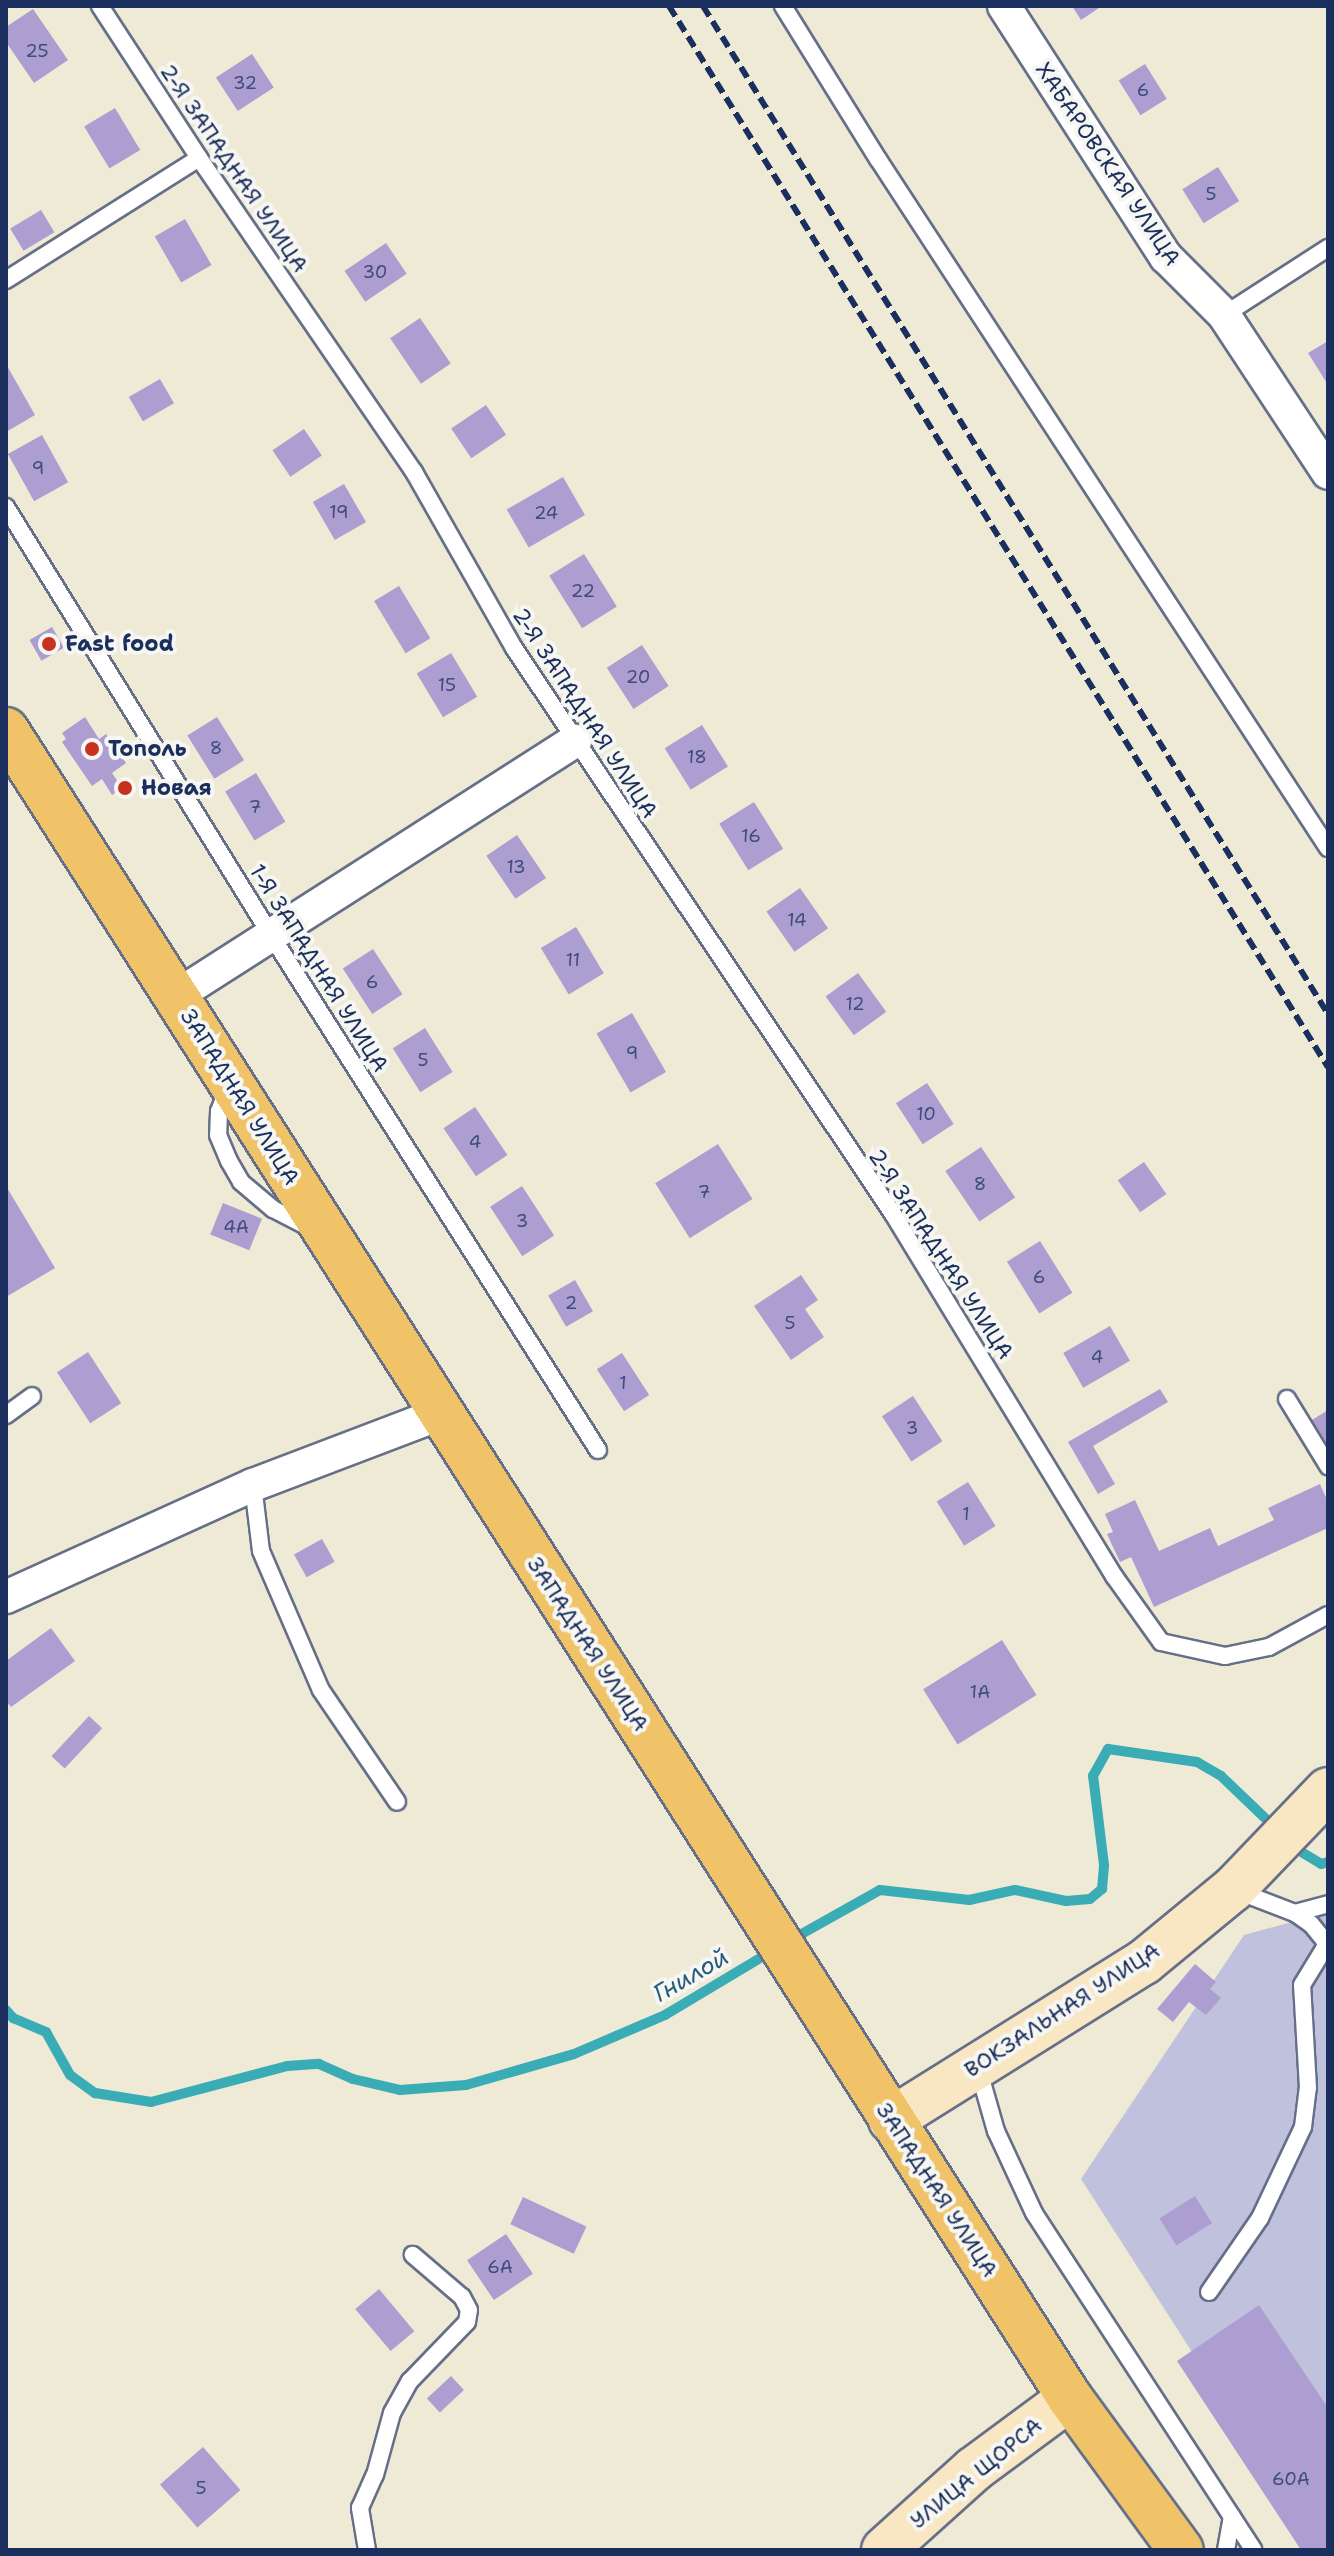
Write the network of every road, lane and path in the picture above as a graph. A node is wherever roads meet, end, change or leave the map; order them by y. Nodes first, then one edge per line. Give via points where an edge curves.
1 (100, 6) edge
2 (783, 6) edge
3 (1004, 6) edge
4 (199, 158) junction
5 (1328, 248) edge
6 (6, 280) edge
7 (1224, 315) junction
8 (1328, 473) edge
9 (6, 507) edge
10 (6, 730) edge
11 (575, 741) junction
12 (1328, 848) edge
13 (271, 935) junction
14 (176, 996) junction
15 (32, 1396) dead end
16 (1287, 1399) dead end
17 (440, 1414) junction
18 (6, 1415) edge
19 (598, 1450) dead end
20 (1328, 1466) edge
21 (253, 1485) junction
22 (6, 1597) edge
23 (1327, 1619) edge
24 (1328, 1790) edge
25 (397, 1802) dead end
26 (1233, 1889) junction
27 (1328, 1904) edge
28 (1295, 1913) junction
29 (1328, 1945) edge
30 (977, 2065) junction
31 (891, 2120) junction
32 (413, 2255) dead end
33 (1209, 2292) dead end
34 (1070, 2398) junction
35 (1232, 2517) junction
36 (367, 2550) edge
37 (884, 2550) edge
38 (1181, 2550) edge
39 (1226, 2550) edge
40 (1254, 2550) edge

1 - 4 lane, 2-Я ЗАПАДНАЯ УЛИЦА
2 - 12 lane via 973,307
3 - 7 street, ХАБАРОВСКАЯ УЛИЦА via 1166,257
4 - 6 lane
4 - 11 lane, 2-Я ЗАПАДНАЯ УЛИЦА via 414,472 514,648
5 - 7 lane
7 - 8 street, ХАБАРОВСКАЯ УЛИЦА
9 - 13 lane, 1-Я ЗАПАДНАЯ УЛИЦА
10 - 14 main road, ЗАПАДНАЯ УЛИЦА
11 - 13 street
11 - 23 lane, 2-Я ЗАПАДНАЯ УЛИЦА via 893,1214 1114,1576 1161,1642 1225,1656 1269,1647
13 - 14 street
13 - 19 lane, 1-Я ЗАПАДНАЯ УЛИЦА
14 - 17 main road, ЗАПАДНАЯ УЛИЦА
15 - 18 lane
16 - 20 lane
17 - 21 street
17 - 31 main road, ЗАПАДНАЯ УЛИЦА
21 - 22 street
21 - 25 lane via 261,1551 321,1690
24 - 26 main road, ВОКЗАЛЬНАЯ УЛИЦА
26 - 28 lane
26 - 30 main road, ВОКЗАЛЬНАЯ УЛИЦА via 1144,1962
27 - 28 lane
28 - 29 lane
29 - 33 lane via 1302,1985 1308,2088 1303,2127 1260,2218
30 - 31 main road, ВОКЗАЛЬНАЯ УЛИЦА
30 - 35 lane via 996,2131 1034,2213
31 - 34 main road, ЗАПАДНАЯ УЛИЦА
32 - 36 lane via 462,2297 469,2310 467,2322 410,2381 392,2413 360,2508
34 - 37 main road, УЛИЦА ЩОРСА via 974,2469
34 - 38 main road, ЗАПАДНАЯ УЛИЦА
35 - 39 lane
35 - 40 lane

